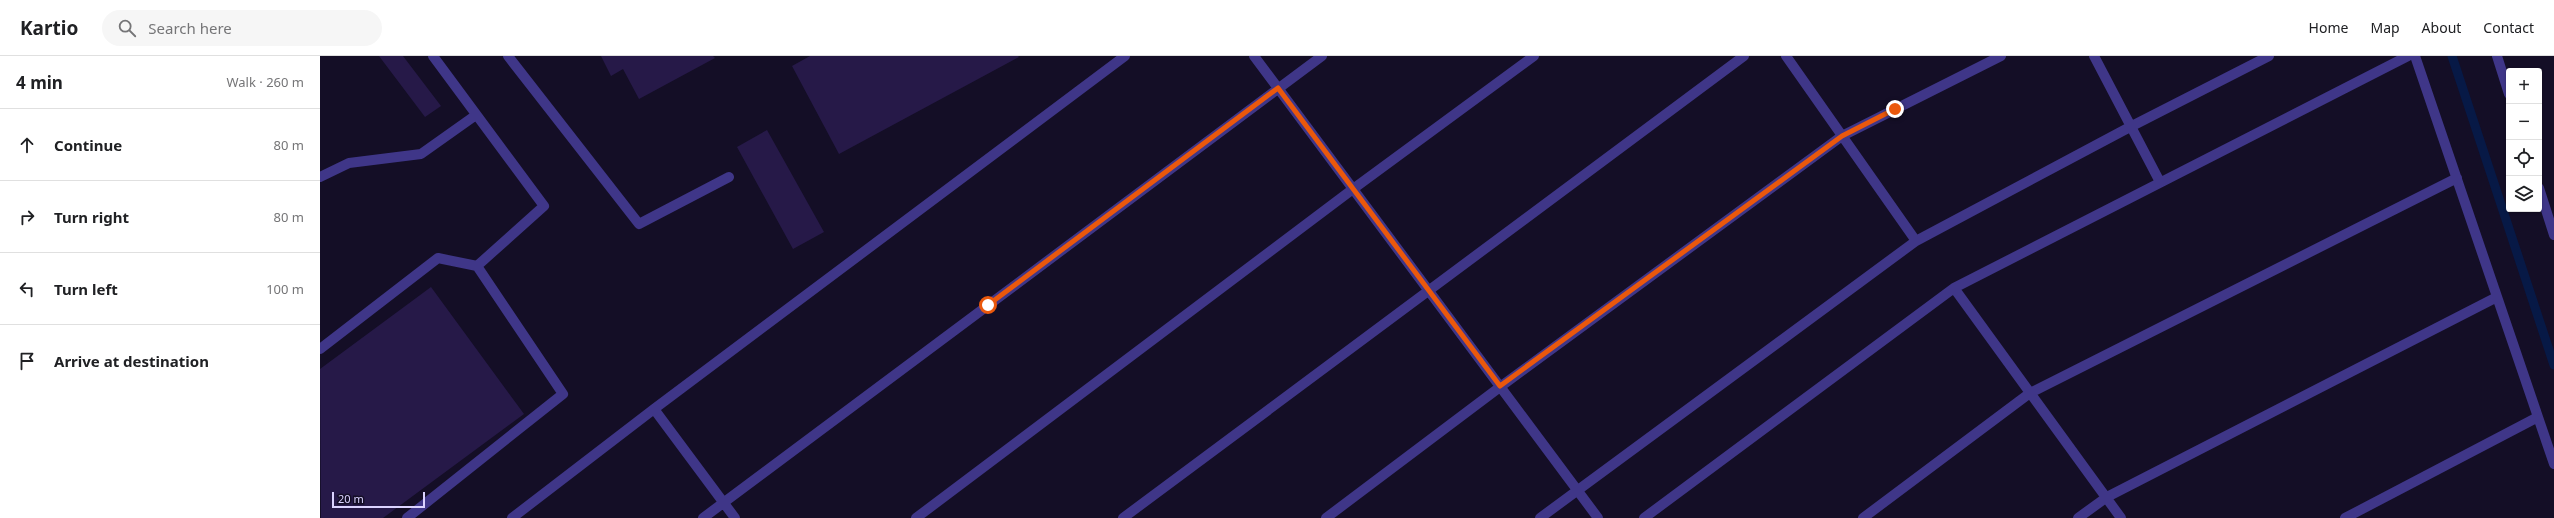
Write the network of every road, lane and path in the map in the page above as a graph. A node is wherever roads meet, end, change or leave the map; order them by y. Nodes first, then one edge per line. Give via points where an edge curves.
1 (433, 56) edge
2 (508, 56) edge
3 (1125, 56) edge
4 (1254, 56) edge
5 (1322, 56) edge
6 (1534, 56) edge
7 (1744, 56) edge
8 (1786, 56) edge
9 (2001, 56) edge
10 (2094, 56) edge
11 (2268, 56) edge
12 (2408, 56) edge
13 (2415, 56) edge
14 (2497, 56) edge
15 (2506, 84) edge
16 (1278, 88) junction
17 (476, 115) junction
18 (2130, 127) junction
19 (1842, 136) junction
20 (320, 177) edge
21 (729, 177) dead end
22 (2457, 178) junction
23 (2160, 182) junction
24 (1353, 189) junction
25 (2542, 197) edge
26 (2554, 235) edge
27 (1916, 241) junction
28 (477, 266) junction
29 (1954, 288) junction
30 (1429, 291) junction
31 (2497, 297) junction
32 (320, 349) edge
33 (1500, 386) junction
34 (2030, 393) junction
35 (654, 408) junction
36 (2538, 417) junction
37 (2554, 464) edge
38 (1577, 490) junction
39 (2106, 497) junction
40 (724, 503) junction
41 (407, 518) edge
42 (512, 518) edge
43 (704, 518) edge
44 (735, 518) edge
45 (916, 518) edge
46 (1123, 518) edge
47 (1326, 518) edge
48 (1540, 518) edge
49 (1598, 518) edge
50 (1644, 518) edge
51 (1863, 518) edge
52 (2078, 518) edge
53 (2121, 518) edge
54 (2345, 518) edge

1 - 17 lane
2 - 21 lane via 639,224
3 - 35 lane
4 - 16 lane
5 - 16 lane
6 - 24 lane
7 - 30 lane
8 - 19 lane
9 - 19 lane
10 - 18 lane
11 - 18 lane
12 - 23 lane
13 - 22 lane
14 - 15 lane
16 - 24 lane
16 - 40 lane
17 - 20 lane via 421,154 349,163
17 - 28 lane via 544,206
18 - 23 lane
18 - 27 lane
19 - 27 lane
19 - 33 lane
22 - 31 lane
22 - 34 lane
23 - 29 lane
24 - 30 lane
24 - 45 lane
25 - 26 lane
27 - 38 lane
28 - 32 lane via 438,258
28 - 41 lane via 563,394
29 - 34 lane
29 - 50 lane
30 - 33 lane
30 - 46 lane
31 - 36 lane
31 - 39 lane
33 - 38 lane
33 - 47 lane
34 - 39 lane
34 - 51 lane
35 - 40 lane
35 - 42 lane
36 - 37 lane
36 - 54 lane
38 - 48 lane
38 - 49 lane
39 - 52 lane
39 - 53 lane
40 - 43 lane
40 - 44 lane

